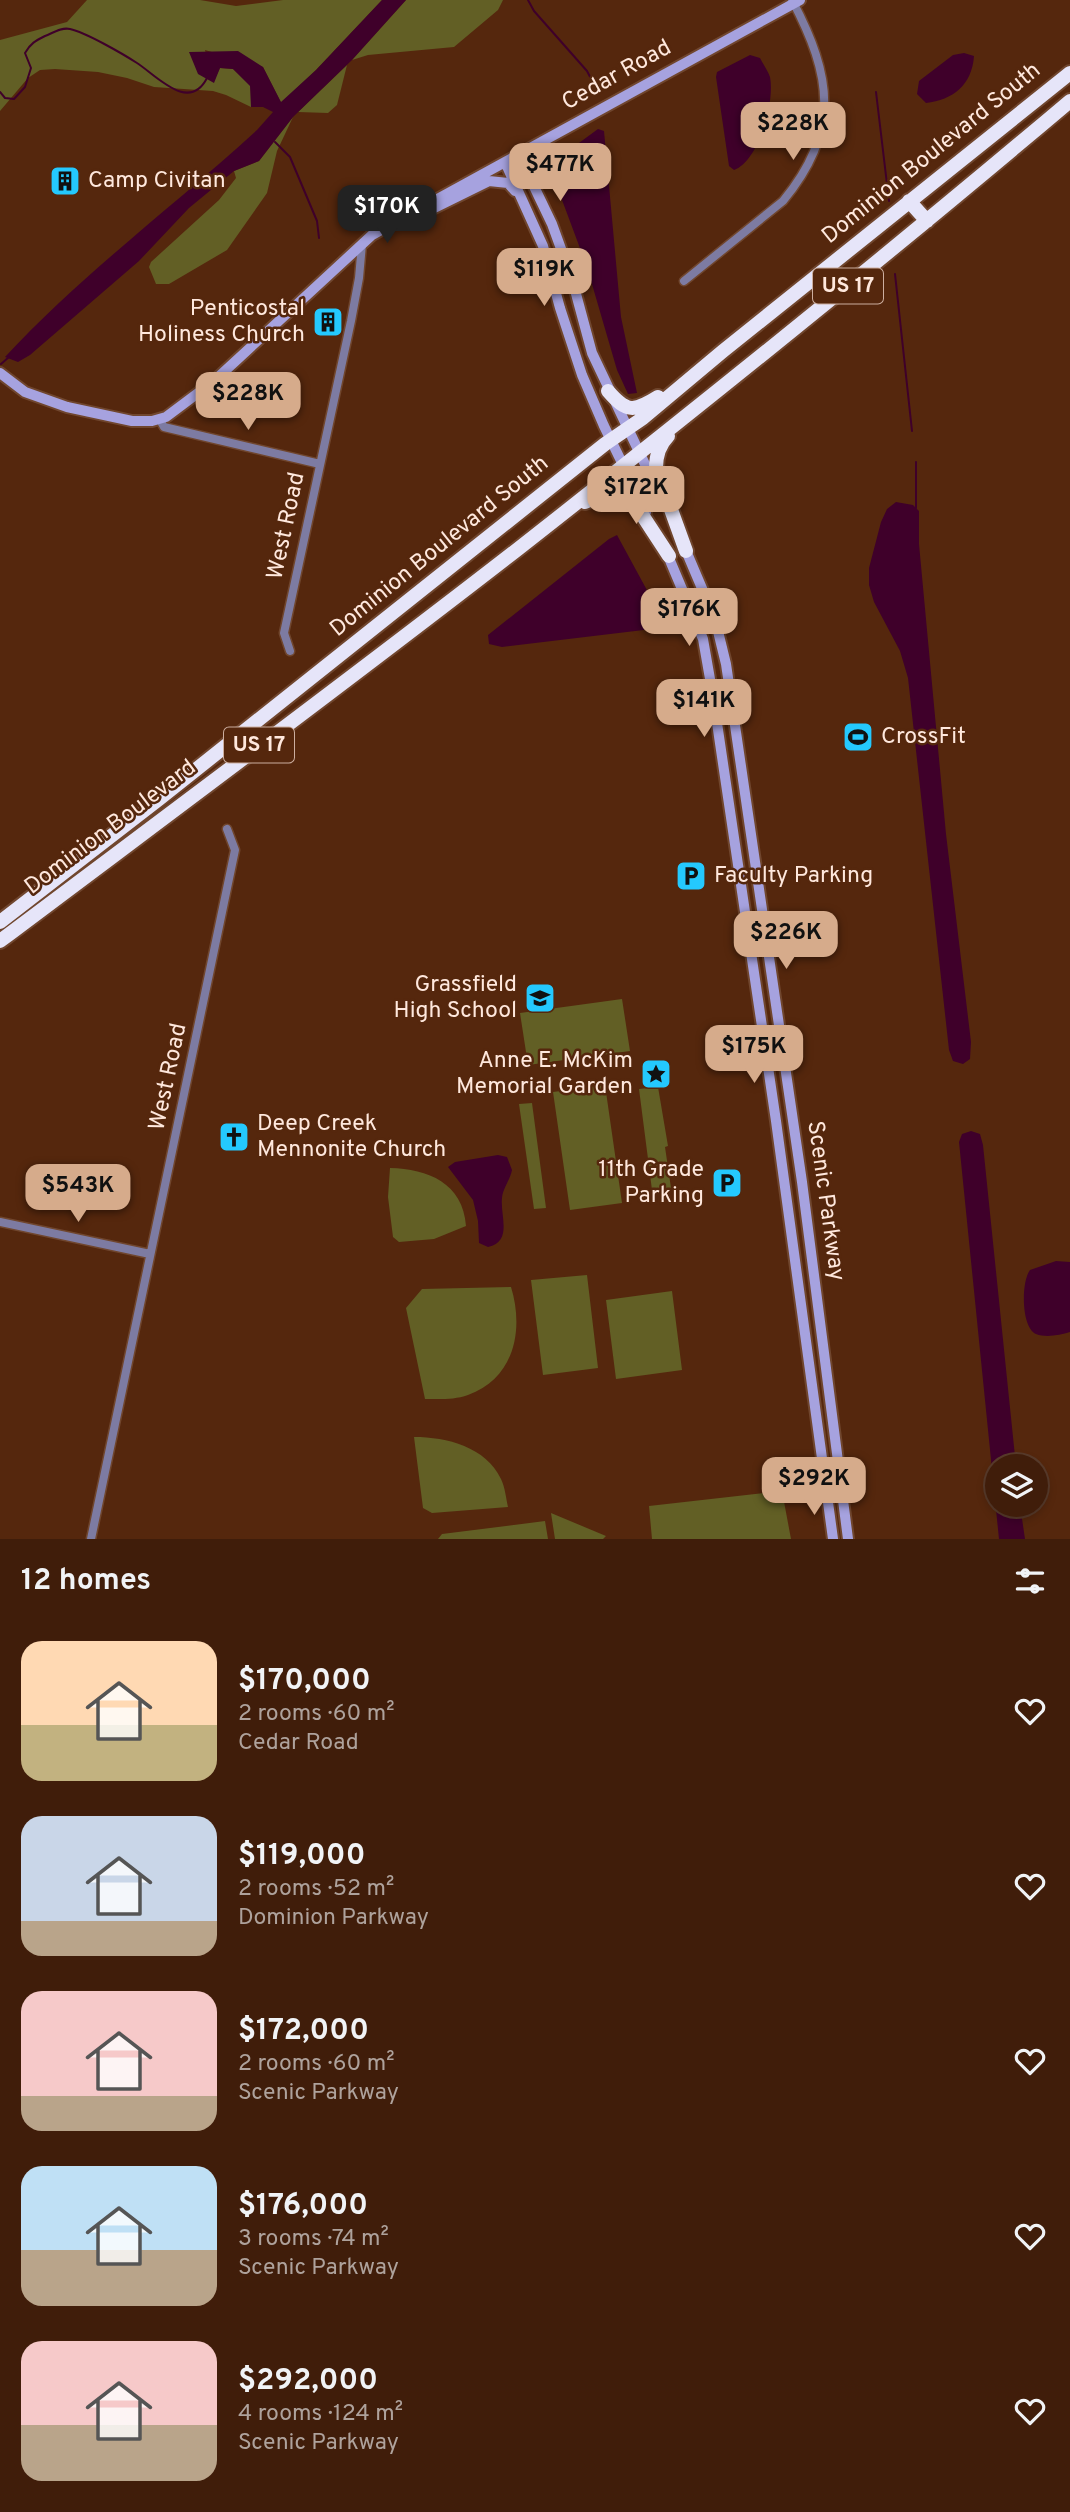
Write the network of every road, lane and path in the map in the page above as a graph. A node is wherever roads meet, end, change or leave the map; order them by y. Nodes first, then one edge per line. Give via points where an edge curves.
1 (795, 1) edge
2 (1070, 73) edge
3 (1070, 101) edge
4 (516, 155) junction
5 (505, 162) junction
6 (909, 201) junction
7 (524, 202) junction
8 (927, 222) junction
9 (379, 231) junction
10 (362, 244) junction
11 (684, 281) dead end
12 (701, 370) junction
13 (0, 373) edge
14 (608, 391) junction
15 (695, 410) junction
16 (160, 419) junction
17 (627, 431) junction
18 (612, 440) junction
19 (638, 453) junction
20 (320, 464) junction
21 (622, 464) junction
22 (537, 533) junction
23 (518, 549) joint
24 (686, 551) junction
25 (668, 556) junction
26 (378, 625) junction
27 (392, 644) junction
28 (290, 651) dead end
29 (227, 829) dead end
30 (0, 922) edge
31 (0, 941) edge
32 (0, 1222) edge
33 (150, 1254) junction
34 (91, 1539) edge
35 (833, 1539) edge
36 (848, 1539) edge

1 - 4 street, Cedar Road
1 - 11 street via 822,71 824,111 815,150 783,201
2 - 6 highway, Dominion Boulevard South / US 17
3 - 8 highway, Dominion Boulevard South / US 17
4 - 5 street, Cedar Road
4 - 14 street, Scenic Parkway via 552,224
5 - 7 street, Scenic Parkway
5 - 9 street, Cedar Road
6 - 8 highway
6 - 12 highway, Dominion Boulevard South / US 17
7 - 9 street via 508,183 495,180
7 - 18 street, Scenic Parkway via 543,246 582,374
8 - 15 highway, Dominion Boulevard South / US 17
9 - 10 street, Cedar Road
10 - 16 street, Cedar Road via 214,381 175,413
10 - 20 street, West Road
12 - 14 highway via 641,408 620,405
12 - 17 highway, Dominion Boulevard South / US 17
13 - 16 street, Cedar Road via 24,392 48,402 132,421
14 - 17 street, Scenic Parkway
15 - 19 highway, Dominion Boulevard South / US 17
15 - 24 highway via 663,441 656,455 659,482
16 - 20 street via 164,427
17 - 18 highway, Dominion Boulevard South / US 17
17 - 19 street, Scenic Parkway
18 - 21 street, Scenic Parkway
18 - 26 highway, Dominion Boulevard South / US 17
19 - 21 highway, Dominion Boulevard South / US 17
19 - 24 street, Scenic Parkway
20 - 28 street, West Road via 284,633
21 - 22 highway, Dominion Boulevard South / US 17
21 - 25 street, Scenic Parkway
22 - 23 highway, Dominion Boulevard South / US 17
22 - 25 highway via 560,524 597,496 620,495 635,504
23 - 27 highway, Dominion Boulevard / US 17
24 - 36 street, Scenic Parkway via 715,619 726,664 802,1182
25 - 35 street, Scenic Parkway via 704,639
26 - 27 highway
26 - 30 highway, Dominion Boulevard South / US 17
27 - 31 highway, Dominion Boulevard / US 17
29 - 33 street, West Road via 236,850
32 - 33 street
33 - 34 street, West Road

